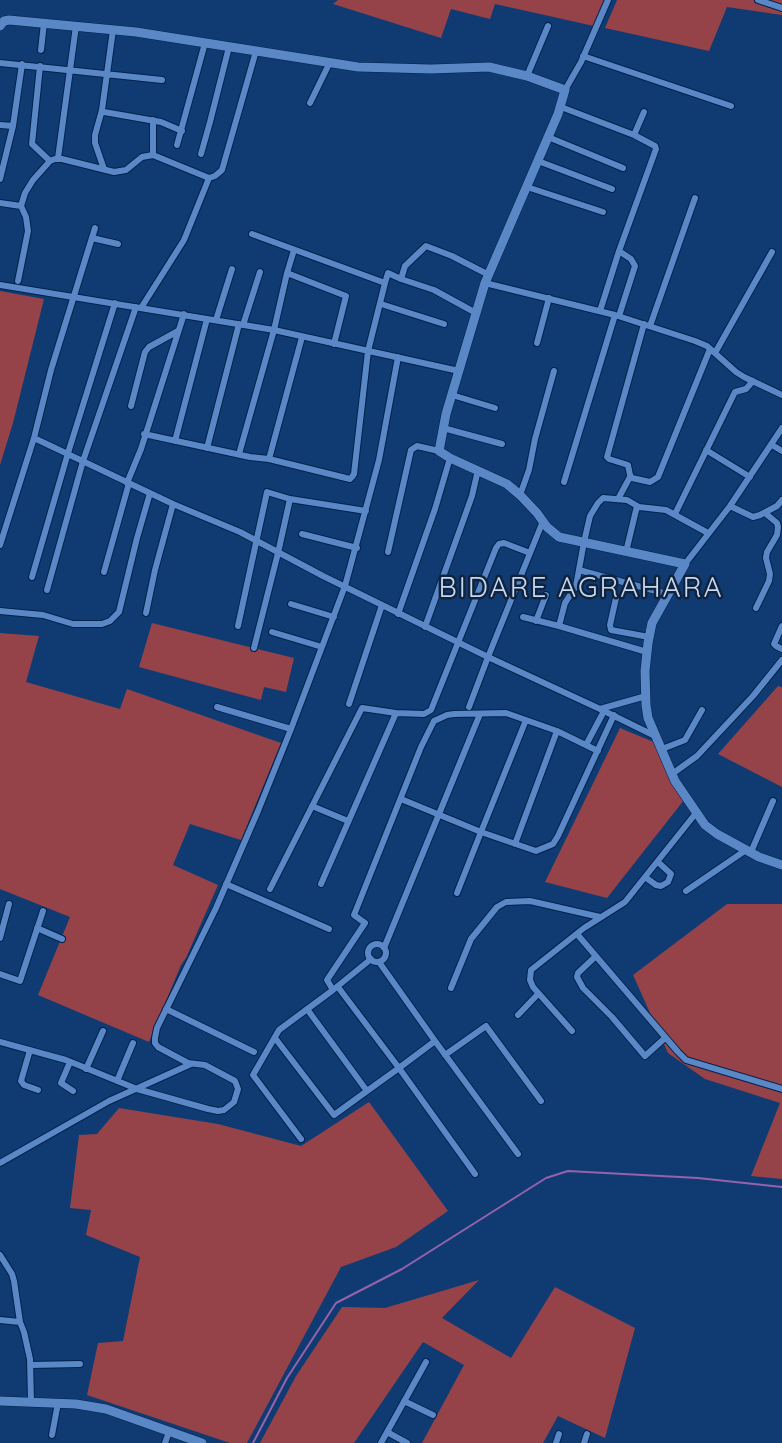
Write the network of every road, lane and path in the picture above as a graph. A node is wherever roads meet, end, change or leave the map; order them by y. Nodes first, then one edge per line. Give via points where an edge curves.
1 (608, 0) edge
2 (758, 0) edge
3 (782, 8) edge
4 (44, 23) junction
5 (0, 26) edge
6 (76, 26) junction
7 (548, 26) dead end
8 (113, 30) junction
9 (205, 43) junction
10 (229, 47) junction
11 (41, 50) dead end
12 (256, 51) junction
13 (583, 57) junction
14 (330, 62) junction
15 (0, 63) edge
16 (22, 64) junction
17 (40, 66) junction
18 (71, 69) junction
19 (107, 74) junction
20 (527, 76) junction
21 (162, 79) dead end
22 (565, 90) junction
23 (310, 103) dead end
24 (731, 106) dead end
25 (561, 107) junction
26 (102, 110) junction
27 (644, 112) dead end
28 (153, 120) junction
29 (0, 125) edge
30 (13, 126) junction
31 (182, 131) junction
32 (634, 135) junction
33 (548, 136) junction
34 (177, 145) dead end
35 (201, 153) dead end
36 (153, 155) junction
37 (58, 158) junction
38 (50, 161) junction
39 (538, 161) junction
40 (623, 168) dead end
41 (104, 169) junction
42 (209, 178) junction
43 (0, 179) edge
44 (527, 187) junction
45 (611, 189) dead end
46 (695, 198) dead end
47 (0, 203) edge
48 (21, 206) junction
49 (603, 212) dead end
50 (95, 228) dead end
51 (252, 233) dead end
52 (92, 239) junction
53 (118, 244) dead end
54 (294, 250) junction
55 (619, 251) junction
56 (772, 252) dead end
57 (232, 269) dead end
58 (260, 272) dead end
59 (287, 273) junction
60 (401, 279) junction
61 (487, 279) junction
62 (18, 281) dead end
63 (385, 283) junction
64 (0, 285) edge
65 (75, 297) junction
66 (549, 298) junction
67 (115, 303) junction
68 (380, 304) junction
69 (138, 307) junction
70 (600, 311) junction
71 (476, 313) junction
72 (184, 314) junction
73 (617, 315) junction
74 (207, 319) junction
75 (216, 320) junction
76 (241, 324) junction
77 (444, 324) dead end
78 (647, 325) junction
79 (178, 331) junction
80 (274, 331) junction
81 (302, 337) junction
82 (537, 343) dead end
83 (334, 344) junction
84 (368, 351) junction
85 (713, 351) junction
86 (398, 357) junction
87 (554, 371) dead end
88 (459, 372) junction
89 (752, 381) junction
90 (452, 395) junction
91 (782, 395) edge
92 (131, 406) dead end
93 (495, 408) dead end
94 (443, 428) junction
95 (782, 428) edge
96 (144, 434) junction
97 (34, 438) junction
98 (175, 441) junction
99 (502, 444) dead end
100 (772, 445) junction
101 (207, 448) junction
102 (706, 450) junction
103 (439, 451) junction
104 (782, 451) edge
105 (68, 453) junction
106 (239, 454) junction
107 (450, 458) junction
108 (269, 459) junction
109 (83, 461) junction
110 (478, 470) junction
111 (630, 477) junction
112 (750, 477) junction
113 (564, 482) dead end
114 (128, 483) junction
115 (150, 493) junction
116 (520, 495) junction
117 (290, 499) junction
118 (618, 499) junction
119 (782, 500) edge
120 (173, 504) junction
121 (637, 506) junction
122 (730, 506) junction
123 (366, 511) junction
124 (765, 513) junction
125 (675, 514) junction
126 (543, 521) junction
127 (708, 533) junction
128 (302, 534) dead end
129 (257, 540) junction
130 (584, 542) junction
131 (0, 545) edge
132 (357, 548) junction
133 (388, 552) dead end
134 (626, 552) junction
135 (278, 553) junction
136 (530, 553) junction
137 (685, 564) junction
138 (579, 570) junction
139 (104, 572) dead end
140 (33, 577) dead end
141 (345, 586) junction
142 (47, 590) dead end
143 (667, 594) junction
144 (546, 595) dead end
145 (616, 598) dead end
146 (291, 604) dead end
147 (382, 606) junction
148 (756, 608) dead end
149 (0, 611) edge
150 (146, 613) dead end
151 (398, 614) junction
152 (334, 617) junction
153 (523, 617) dead end
154 (536, 621) junction
155 (238, 626) dead end
156 (559, 626) junction
157 (782, 626) edge
158 (425, 627) junction
159 (272, 632) dead end
160 (649, 637) junction
161 (458, 643) junction
162 (322, 647) junction
163 (254, 648) dead end
164 (782, 649) edge
165 (647, 652) junction
166 (488, 657) junction
167 (782, 660) edge
168 (646, 696) junction
169 (349, 704) dead end
170 (217, 707) dead end
171 (469, 707) dead end
172 (602, 710) junction
173 (702, 710) dead end
174 (396, 713) junction
175 (480, 713) junction
176 (614, 715) junction
177 (526, 720) junction
178 (291, 729) junction
179 (557, 731) junction
180 (656, 737) junction
181 (586, 745) junction
182 (662, 749) junction
183 (598, 751) junction
184 (672, 774) junction
185 (401, 799) junction
186 (773, 801) dead end
187 (312, 806) junction
188 (696, 813) junction
189 (439, 814) junction
190 (348, 821) junction
191 (481, 832) junction
192 (515, 844) junction
193 (748, 851) junction
194 (658, 862) junction
195 (782, 865) edge
196 (645, 877) junction
197 (226, 884) junction
198 (321, 884) dead end
199 (270, 889) dead end
200 (686, 891) dead end
201 (457, 892) dead end
202 (9, 904) dead end
203 (43, 911) dead end
204 (600, 918) junction
205 (37, 928) junction
206 (329, 929) dead end
207 (577, 934) junction
208 (0, 938) edge
209 (62, 939) dead end
210 (384, 948) junction
211 (596, 956) junction
212 (375, 961) junction
213 (0, 974) edge
214 (451, 988) dead end
215 (335, 989) junction
216 (538, 994) junction
217 (166, 1009) junction
218 (307, 1010) junction
219 (518, 1015) dead end
220 (103, 1031) dead end
221 (572, 1031) dead end
222 (275, 1038) junction
223 (665, 1038) junction
224 (435, 1041) junction
225 (133, 1043) dead end
226 (0, 1044) edge
227 (30, 1050) junction
228 (254, 1052) dead end
229 (445, 1055) junction
230 (70, 1062) junction
231 (193, 1063) junction
232 (399, 1068) junction
233 (86, 1069) junction
234 (117, 1081) junction
235 (137, 1089) junction
236 (38, 1090) dead end
237 (782, 1090) edge
238 (73, 1091) dead end
239 (367, 1091) junction
240 (541, 1101) dead end
241 (301, 1139) dead end
242 (518, 1154) dead end
243 (0, 1163) edge
244 (475, 1174) dead end
245 (0, 1255) edge
246 (4, 1269) edge
247 (0, 1321) edge
248 (20, 1322) junction
249 (426, 1363) dead end
250 (80, 1364) dead end
251 (31, 1365) junction
252 (0, 1401) edge
253 (31, 1401) junction
254 (404, 1401) junction
255 (58, 1403) junction
256 (433, 1415) dead end
257 (169, 1432) junction
258 (387, 1432) junction
259 (559, 1434) dead end
260 (587, 1434) dead end
261 (52, 1435) dead end
262 (165, 1443) edge
263 (202, 1443) edge
264 (381, 1443) edge
265 (407, 1443) edge
266 (556, 1443) edge
267 (584, 1443) edge

1 - 13 street
2 - 3 street
4 - 5 street via 9,20
4 - 6 street
4 - 11 street
6 - 8 street
6 - 18 street
7 - 20 street
8 - 9 street
8 - 19 street
9 - 10 street
9 - 31 street
10 - 12 street
10 - 35 street
12 - 14 street
12 - 42 street via 222,170
13 - 22 street
13 - 24 street
14 - 20 street via 377,68 489,67
14 - 23 street
15 - 16 street
16 - 17 street
16 - 30 street
17 - 18 street
17 - 38 street via 32,144
18 - 19 street
18 - 37 street
19 - 21 street
19 - 26 street
20 - 22 street
22 - 25 street
25 - 32 street
25 - 33 street
26 - 28 street
26 - 41 street via 94,135
27 - 32 street
28 - 31 street
28 - 36 street
29 - 30 street
30 - 43 street
31 - 34 street
32 - 55 street via 656,151
33 - 39 street
33 - 40 street
36 - 41 street via 142,157 126,170
36 - 42 street
37 - 38 street
37 - 41 street
38 - 48 street via 33,180
39 - 44 street
39 - 45 street
42 - 69 street via 184,240
44 - 49 street
44 - 61 street
46 - 78 street
47 - 48 street
48 - 62 street via 28,231
50 - 52 street
51 - 54 street
52 - 53 street
52 - 65 street
54 - 59 street
54 - 63 street
55 - 70 street
55 - 73 street via 635,266
56 - 85 street
57 - 75 street
58 - 76 street
59 - 80 street
59 - 83 street via 346,296
60 - 61 street via 405,266 426,246 452,256
60 - 63 street via 388,273
60 - 71 street via 434,290
61 - 66 street
61 - 71 street
63 - 68 street
64 - 65 street
65 - 67 street
65 - 97 street
66 - 70 street
66 - 82 street
67 - 69 street
67 - 105 street
68 - 77 street
68 - 84 street
69 - 72 street
69 - 109 street
70 - 73 street
71 - 88 street
72 - 74 street
72 - 79 street
73 - 78 street
73 - 113 street
74 - 75 street
74 - 98 street
75 - 76 street
76 - 80 street
76 - 101 street
78 - 85 street
78 - 111 street via 607,457 628,465
79 - 92 street via 145,352
79 - 96 street
80 - 81 street
80 - 106 street
81 - 83 street
81 - 108 street
83 - 84 street
84 - 86 street
84 - 108 street via 352,477
85 - 89 street
85 - 111 street via 659,477 650,482
86 - 88 street
86 - 123 street
87 - 116 street
88 - 90 street
89 - 91 street
89 - 102 street via 735,393
90 - 93 street
90 - 94 street
94 - 99 street
94 - 103 street
95 - 100 street
96 - 98 street
96 - 114 street
97 - 105 street
97 - 131 street
98 - 101 street
100 - 104 street
100 - 112 street
101 - 106 street
102 - 112 street
102 - 125 street
103 - 107 street
103 - 133 street via 417,446 411,450
105 - 109 street
105 - 140 street
106 - 108 street
107 - 110 street
107 - 151 street
109 - 114 street
109 - 142 street
110 - 116 street
110 - 158 street
111 - 118 street
112 - 122 street
114 - 115 street
114 - 139 street
115 - 120 street
115 - 149 street via 119,612 110,621 65,624 43,615
116 - 126 street
117 - 123 street
117 - 129 street via 267,492
117 - 135 street
118 - 121 street
118 - 130 street via 603,498 598,503
119 - 124 street
120 - 129 street
120 - 150 street
121 - 125 street
121 - 134 street
122 - 124 street via 752,517
122 - 127 street
123 - 132 street
124 - 148 street via 778,527 766,558 769,581
125 - 127 street
126 - 130 street via 559,537
126 - 136 street
127 - 137 street
128 - 132 street
129 - 135 street
129 - 155 street
130 - 134 street
130 - 138 street
132 - 141 street
134 - 137 street
135 - 141 street
135 - 163 street
136 - 161 street via 499,544
136 - 166 street
137 - 143 street
138 - 143 street
138 - 156 street
141 - 147 street
141 - 152 street
143 - 160 street
144 - 154 street
145 - 160 street via 611,630
146 - 152 street
147 - 151 street
147 - 169 street
151 - 158 street
152 - 162 street
153 - 154 street
154 - 156 street
156 - 165 street
157 - 164 street via 774,644
158 - 161 street
159 - 162 street
160 - 165 street
161 - 166 street
161 - 174 street via 430,710
162 - 178 street
165 - 168 street
166 - 171 street
166 - 172 street
167 - 184 street via 697,755
168 - 172 street
168 - 180 street
170 - 178 street
172 - 176 street
172 - 181 street
173 - 182 street via 685,740
174 - 187 street via 362,708
174 - 190 street
175 - 177 street via 506,713
175 - 185 street via 447,715 434,721
175 - 189 street
176 - 180 street
176 - 183 street
177 - 179 street
177 - 191 street
178 - 197 street
179 - 181 street
179 - 192 street
180 - 182 street
181 - 183 street
182 - 184 street
183 - 192 street via 553,844 536,851
184 - 188 street
185 - 189 street
185 - 215 street via 354,915 365,923 327,980
186 - 193 street
187 - 190 street
187 - 199 street
188 - 193 street via 717,834
188 - 194 street
189 - 191 street
189 - 210 street
190 - 198 street
191 - 192 street
191 - 201 street
193 - 195 street
193 - 200 street
194 - 196 street
194 - 196 street via 671,874 668,882 656,885
196 - 204 street via 625,902
197 - 206 street
197 - 217 street
202 - 208 street
203 - 205 street
204 - 207 street
204 - 214 street via 530,901 506,902 471,939
205 - 209 street
205 - 213 street via 20,981
207 - 211 street
207 - 216 street via 531,971 530,980
210 - 212 street via 385,957
210 - 212 street via 372,947 369,952
211 - 223 street
211 - 223 street via 578,973 583,988 645,1056
212 - 215 street
212 - 224 street
215 - 218 street
215 - 232 street
216 - 219 street
216 - 221 street
217 - 228 street
217 - 231 street via 155,1043
218 - 222 street
218 - 239 street
220 - 233 street
222 - 239 street via 334,1115
222 - 241 street via 253,1075
223 - 237 street via 686,1060
224 - 229 street
224 - 232 street
225 - 234 street
226 - 227 street
227 - 230 street
227 - 236 street via 21,1081
229 - 240 street via 486,1026
229 - 242 street
230 - 233 street
230 - 238 street via 61,1083
231 - 235 street
231 - 235 street via 235,1081 237,1096 229,1107 218,1111
232 - 239 street
232 - 244 street
233 - 234 street
234 - 235 street
235 - 243 street
245 - 246 street
246 - 248 street via 14,1281
247 - 248 street
248 - 251 street
249 - 254 street
250 - 251 street
251 - 253 street
252 - 253 street
253 - 255 street
254 - 256 street
254 - 258 street
255 - 257 street via 106,1409
255 - 261 street
257 - 262 street
257 - 263 street
258 - 264 street
258 - 265 street
259 - 266 street
260 - 267 street

